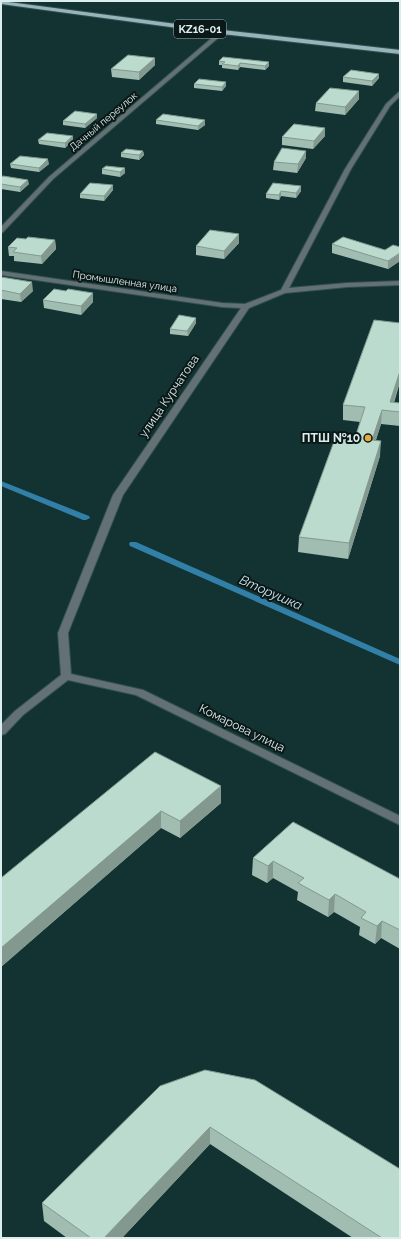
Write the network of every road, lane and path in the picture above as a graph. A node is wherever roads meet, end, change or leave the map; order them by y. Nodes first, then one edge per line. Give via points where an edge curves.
1 (1, 2) edge
2 (222, 32) junction
3 (400, 52) edge
4 (400, 93) edge
5 (1, 231) edge
6 (1, 273) edge
7 (400, 283) edge
8 (284, 291) junction
9 (246, 306) junction
10 (66, 676) junction
11 (1, 732) edge
12 (400, 821) edge

1 - 2 main road, KZ16-01
2 - 3 main road, KZ16-01
2 - 5 street, Дачный переулок via 51,178
4 - 8 street via 388,105 348,169
6 - 9 street, Промышленная улица via 222,305
7 - 8 street
8 - 9 street
9 - 10 street, улица Курчатова via 118,495 63,633
10 - 11 street via 19,713
10 - 12 street, Комарова улица via 139,692

